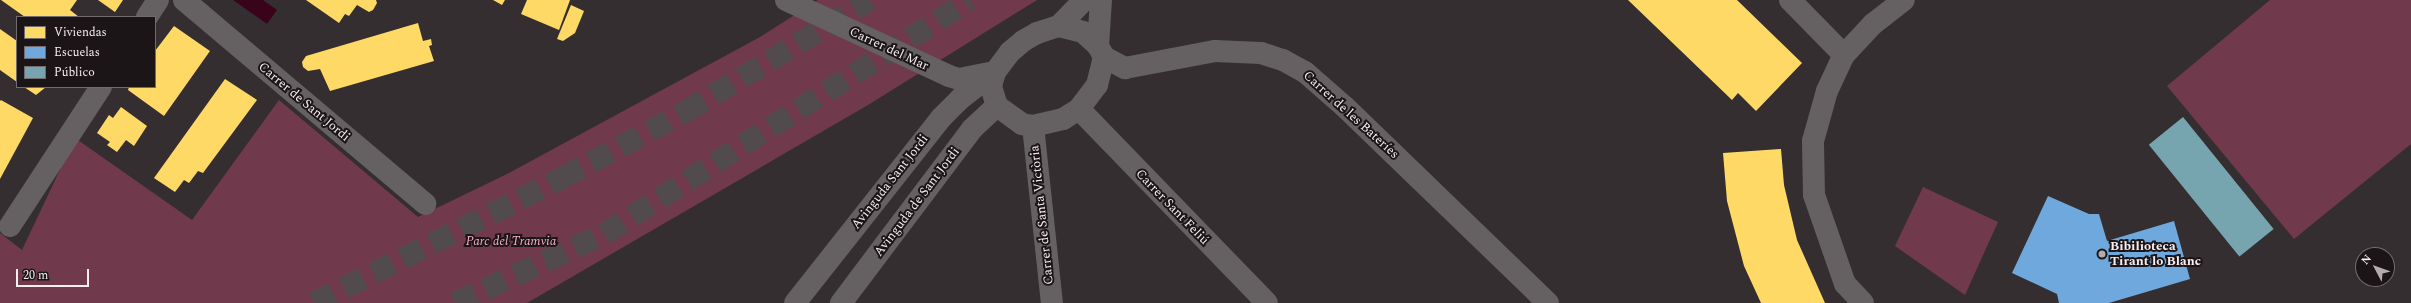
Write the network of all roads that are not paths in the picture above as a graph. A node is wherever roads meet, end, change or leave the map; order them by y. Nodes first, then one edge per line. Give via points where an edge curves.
1 (158, 0) edge
2 (184, 0) edge
3 (786, 0) edge
4 (1084, 0) edge
5 (1101, 0) edge
6 (1790, 0) edge
7 (1904, 0) edge
8 (148, 16) edge
9 (1059, 26) junction
10 (1101, 52) junction
11 (1844, 56) junction
12 (995, 72) junction
13 (100, 88) edge
14 (997, 106) junction
15 (1079, 109) junction
16 (1032, 126) junction
17 (424, 204) dead end
18 (10, 226) dead end
19 (795, 303) edge
20 (841, 303) edge
21 (1052, 303) edge
22 (1267, 303) edge
23 (1548, 303) edge
24 (1863, 303) edge

1 - 8 street
2 - 17 street, Carrer de Sant Jordi
3 - 12 street, Carrer del Mar via 949,76 959,79
4 - 9 street
5 - 10 street
6 - 11 street
7 - 11 street via 1873,24
9 - 10 street via 1083,32
9 - 12 street via 1023,41 1010,52
10 - 15 street via 1096,85
10 - 23 street, Carrer de les Bateríes via 1126,68 1215,51 1261,53 1283,60 1305,72 1345,107
11 - 24 street via 1827,91 1813,141 1814,195 1845,284
12 - 14 street via 991,86
12 - 19 street, Avinguda Sant Jordi via 960,99 941,118
13 - 18 street
14 - 16 street via 1010,118
14 - 20 street, Avinguda de Sant Jordi via 972,129
15 - 16 street via 1057,121
15 - 22 street, Carrer Sant Feliú
16 - 21 street, Carrer de Santa Victòria

